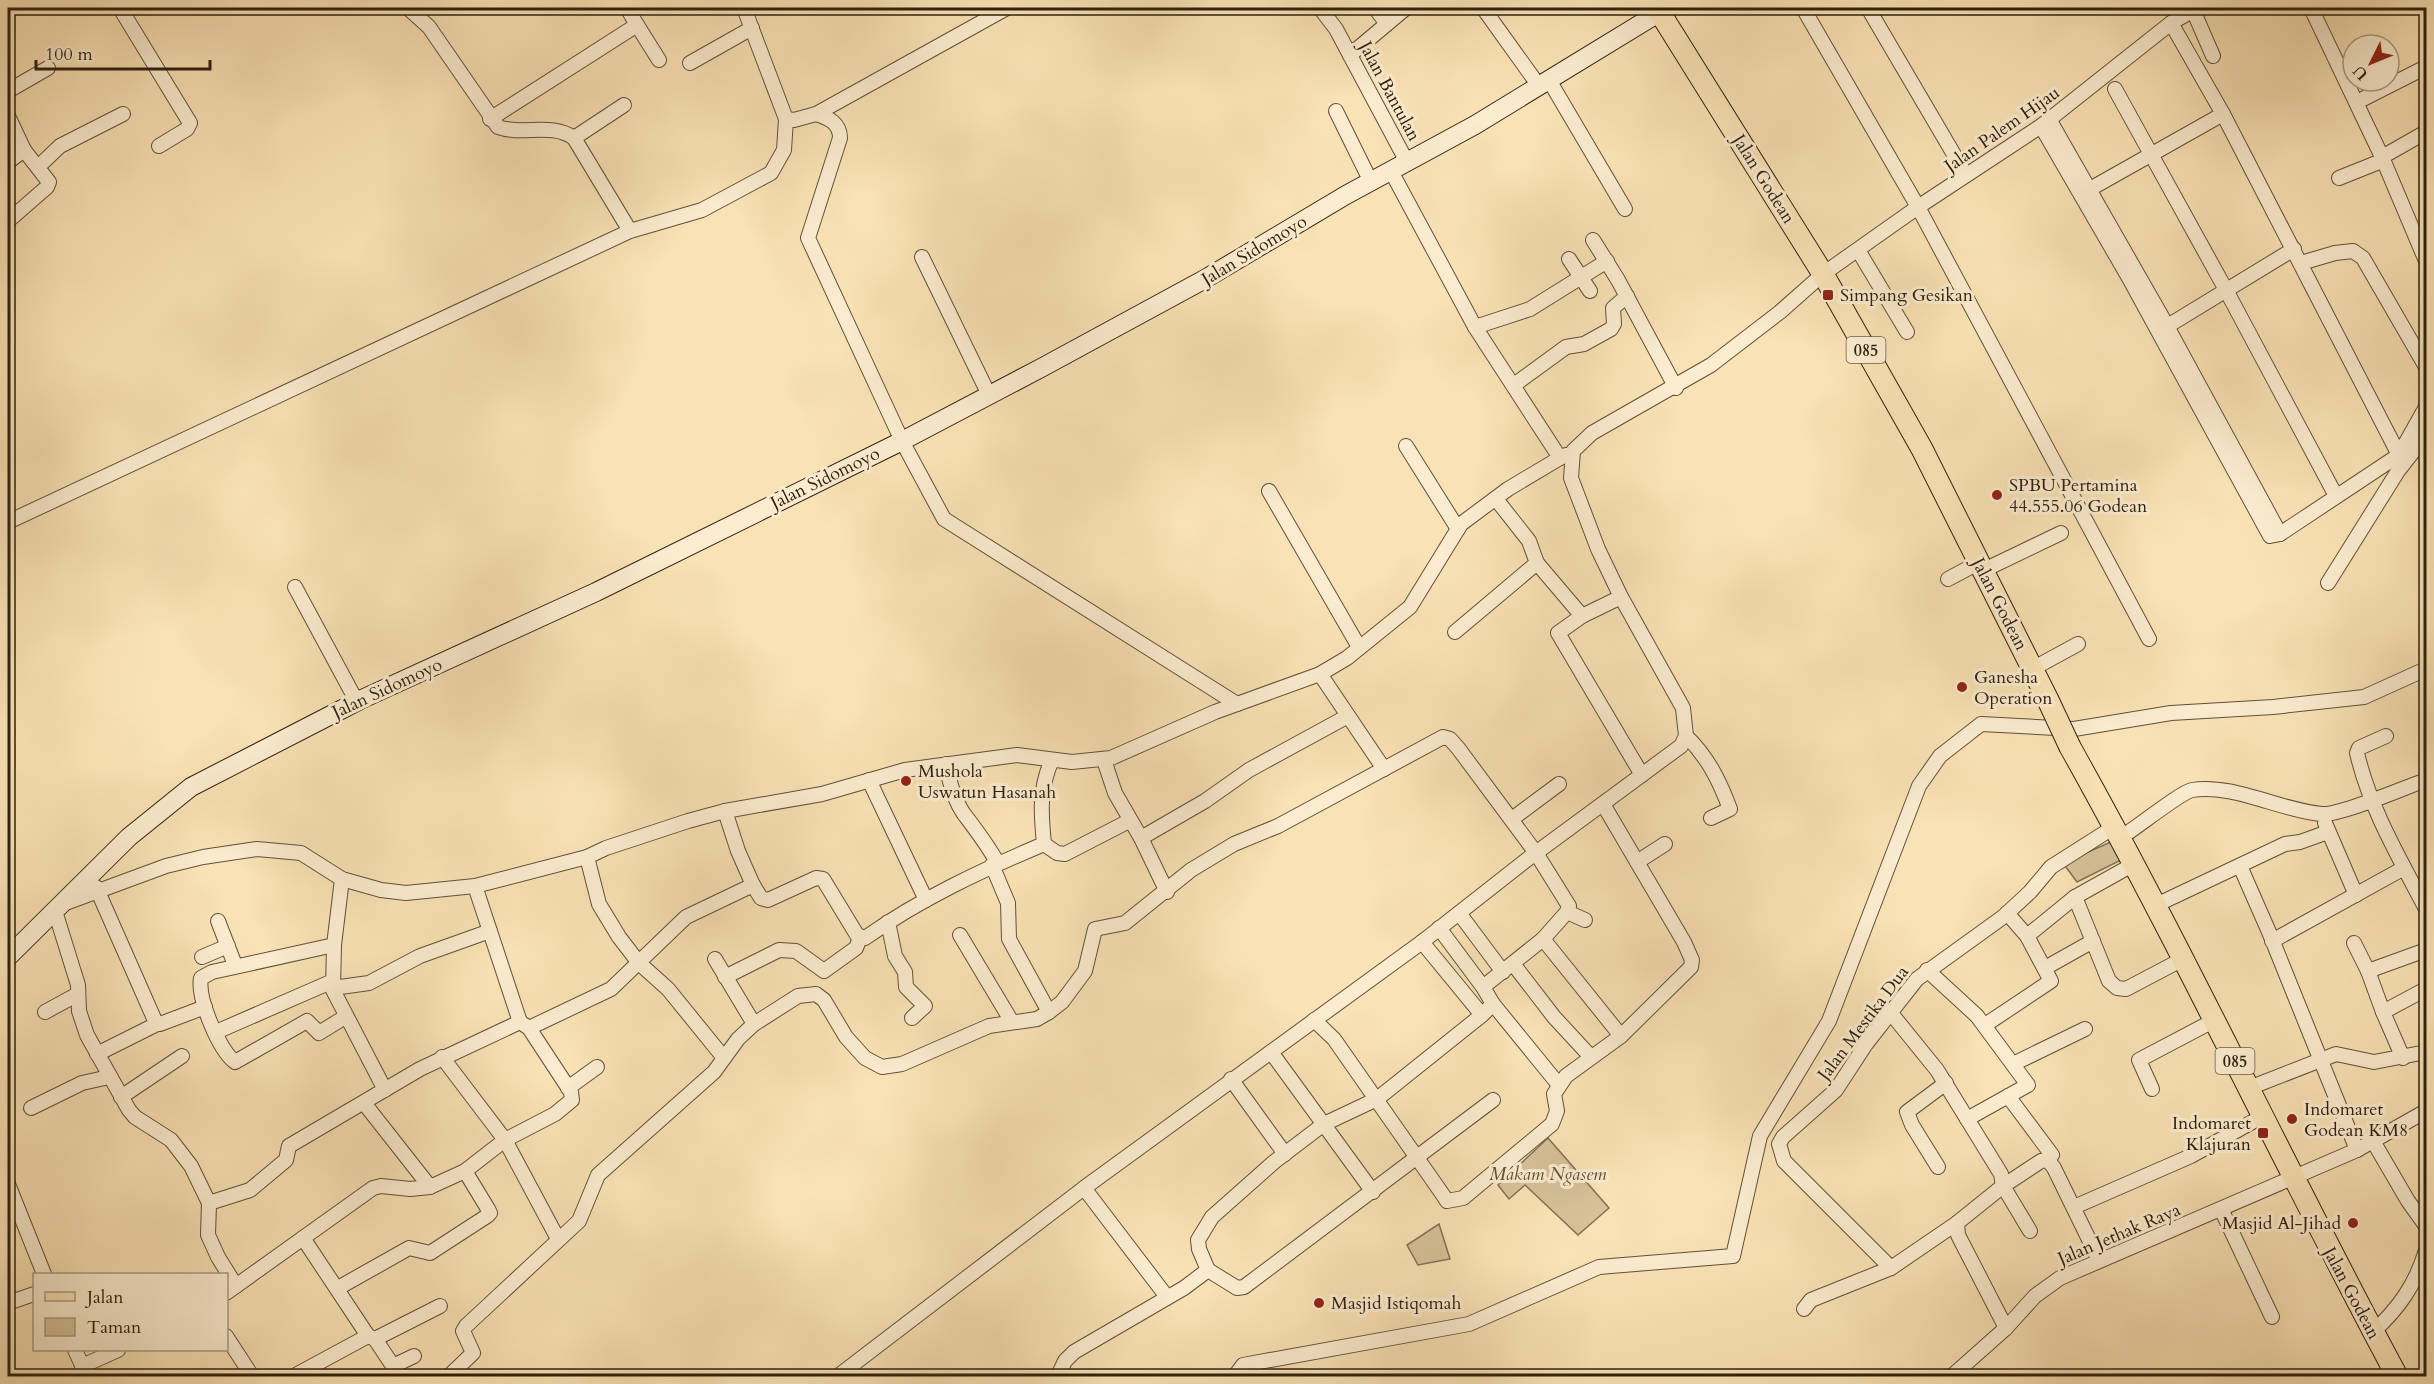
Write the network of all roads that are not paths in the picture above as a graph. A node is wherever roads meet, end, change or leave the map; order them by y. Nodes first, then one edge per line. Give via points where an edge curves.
1 (120, 8) edge
2 (408, 8) edge
3 (627, 8) edge
4 (744, 8) edge
5 (1007, 8) edge
6 (1320, 8) edge
7 (1375, 8) edge
8 (1406, 8) edge
9 (1483, 8) edge
10 (1803, 8) edge
11 (1868, 8) edge
12 (2311, 8) edge
13 (1662, 9) edge
14 (2195, 9) edge
15 (2171, 23) junction
16 (1386, 24) junction
17 (637, 25) junction
18 (752, 28) junction
19 (1350, 56) junction
20 (2213, 56) dead end
21 (659, 60) dead end
22 (690, 63) dead end
23 (2427, 67) edge
24 (48, 68) dead end
25 (1544, 83) junction
26 (2115, 89) dead end
27 (8, 91) edge
28 (2357, 102) junction
29 (624, 105) dead end
30 (1336, 111) dead end
31 (123, 114) dead end
32 (816, 114) junction
33 (2223, 114) junction
34 (8, 116) edge
35 (490, 119) junction
36 (786, 119) junction
37 (2045, 123) junction
38 (2427, 132) edge
39 (574, 138) junction
40 (159, 146) dead end
41 (24, 150) junction
42 (2151, 152) junction
43 (2383, 158) junction
44 (8, 162) edge
45 (1407, 162) junction
46 (38, 166) junction
47 (1391, 171) junction
48 (1966, 175) junction
49 (2339, 178) dead end
50 (1371, 182) junction
51 (2090, 189) junction
52 (1918, 207) junction
53 (1625, 208) dead end
54 (8, 221) edge
55 (630, 231) junction
56 (1593, 240) dead end
57 (2294, 249) junction
58 (1858, 250) junction
59 (922, 258) dead end
60 (1569, 259) dead end
61 (1607, 261) junction
62 (2427, 261) edge
63 (2301, 263) junction
64 (1823, 274) junction
65 (1582, 277) junction
66 (2226, 290) junction
67 (1590, 291) dead end
68 (1627, 296) junction
69 (1475, 327) junction
70 (2163, 329) junction
71 (1907, 332) dead end
72 (2427, 368) edge
73 (1514, 385) junction
74 (1676, 387) junction
75 (989, 395) junction
76 (2427, 407) edge
77 (2425, 440) edge
78 (902, 441) junction
79 (1406, 446) dead end
80 (1573, 451) junction
81 (2399, 455) junction
82 (1560, 458) junction
83 (1269, 491) dead end
84 (2336, 496) junction
85 (1496, 499) junction
86 (8, 522) edge
87 (1458, 529) junction
88 (2061, 533) dead end
89 (1537, 563) junction
90 (1982, 566) junction
91 (1948, 579) dead end
92 (2328, 583) dead end
93 (295, 588) dead end
94 (1621, 597) junction
95 (1582, 616) junction
96 (1455, 632) dead end
97 (2149, 639) dead end
98 (2078, 644) dead end
99 (1359, 646) junction
100 (2032, 669) junction
101 (2427, 669) edge
102 (1320, 674) junction
103 (357, 702) junction
104 (1237, 704) junction
105 (1348, 716) junction
106 (1686, 736) junction
107 (2386, 736) dead end
108 (1052, 760) junction
109 (1104, 760) junction
110 (946, 764) junction
111 (1384, 769) junction
112 (1642, 775) junction
113 (869, 780) junction
114 (2427, 780) edge
115 (1559, 784) dead end
116 (1603, 804) junction
117 (2374, 806) junction
118 (725, 812) junction
119 (1711, 818) dead end
120 (1512, 819) junction
121 (2325, 822) junction
122 (1135, 829) junction
123 (2117, 833) junction
124 (1044, 844) junction
125 (1665, 844) dead end
126 (1536, 853) junction
127 (587, 857) junction
128 (1637, 862) junction
129 (994, 864) junction
130 (2134, 864) junction
131 (2240, 866) junction
132 (2404, 868) junction
133 (91, 875) junction
134 (342, 879) junction
135 (753, 885) junction
136 (475, 886) junction
137 (100, 892) junction
138 (1167, 892) junction
139 (2356, 895) junction
140 (2075, 897) junction
141 (926, 900) junction
142 (2156, 905) junction
143 (59, 908) junction
144 (2427, 909) edge
145 (1567, 912) junction
146 (1459, 913) junction
147 (2007, 913) junction
148 (1585, 920) dead end
149 (218, 921) dead end
150 (888, 922) junction
151 (1439, 928) junction
152 (490, 931) junction
153 (960, 935) dead end
154 (2028, 936) junction
155 (860, 938) junction
156 (1543, 939) junction
157 (2093, 941) junction
158 (2272, 941) junction
159 (1422, 942) junction
160 (2354, 943) dead end
161 (334, 945) junction
162 (228, 946) junction
163 (2427, 950) edge
164 (8, 957) edge
165 (202, 957) dead end
166 (715, 959) dead end
167 (2183, 959) junction
168 (639, 963) junction
169 (235, 965) junction
170 (2045, 968) junction
171 (1509, 969) junction
172 (1927, 970) junction
173 (2368, 971) junction
174 (725, 976) junction
175 (333, 984) junction
176 (1483, 987) junction
177 (2424, 990) dead end
178 (78, 994) junction
179 (1493, 1004) junction
180 (205, 1007) junction
181 (45, 1012) dead end
182 (1049, 1012) junction
183 (1890, 1012) junction
184 (2383, 1012) junction
185 (1482, 1015) junction
186 (345, 1017) junction
187 (912, 1018) dead end
188 (1314, 1020) junction
189 (2215, 1020) junction
190 (1012, 1022) junction
191 (157, 1024) junction
192 (754, 1024) junction
193 (524, 1025) junction
194 (1985, 1025) junction
195 (2085, 1029) dead end
196 (216, 1032) junction
197 (1622, 1036) junction
198 (1271, 1052) junction
199 (2427, 1052) edge
200 (97, 1054) junction
201 (182, 1056) dead end
202 (442, 1057) junction
203 (1591, 1057) junction
204 (724, 1058) junction
205 (2403, 1058) junction
206 (2318, 1059) junction
207 (2013, 1064) junction
208 (597, 1067) dead end
209 (109, 1077) junction
210 (1230, 1079) junction
211 (1946, 1083) junction
212 (1559, 1085) junction
213 (568, 1088) junction
214 (2249, 1088) junction
215 (2152, 1089) dead end
216 (385, 1090) junction
217 (2008, 1096) junction
218 (121, 1097) junction
219 (1377, 1099) junction
220 (1493, 1100) dead end
221 (364, 1103) junction
222 (32, 1108) dead end
223 (2427, 1112) edge
224 (2263, 1116) junction
225 (1967, 1119) junction
226 (1324, 1124) junction
227 (505, 1140) junction
228 (2373, 1141) junction
229 (2357, 1150) junction
230 (1285, 1154) junction
231 (1416, 1160) junction
232 (2048, 1160) junction
233 (1938, 1167) dead end
234 (465, 1171) junction
235 (2293, 1178) junction
236 (8, 1185) edge
237 (2003, 1186) junction
238 (430, 1187) junction
239 (1084, 1188) junction
240 (1373, 1192) junction
241 (209, 1203) junction
242 (2074, 1207) junction
243 (2221, 1209) junction
244 (1957, 1223) junction
245 (2427, 1226) edge
246 (2030, 1231) dead end
247 (303, 1238) junction
248 (558, 1239) junction
249 (2427, 1250) edge
250 (2099, 1260) junction
251 (1891, 1268) junction
252 (1208, 1270) junction
253 (43, 1273) edge
254 (224, 1273) edge
255 (338, 1288) junction
256 (231, 1289) edge
257 (33, 1294) edge
258 (1167, 1297) junction
259 (8, 1303) edge
260 (440, 1306) dead end
261 (1804, 1309) dead end
262 (2272, 1317) dead end
263 (2006, 1328) junction
264 (2373, 1332) junction
265 (372, 1337) junction
266 (228, 1339) edge
267 (75, 1351) edge
268 (116, 1351) edge
269 (414, 1356) dead end
270 (84, 1371) edge
271 (252, 1377) edge
272 (294, 1377) edge
273 (449, 1377) edge
274 (838, 1377) edge
275 (1058, 1377) edge
276 (1235, 1377) edge
277 (1952, 1377) edge
278 (2397, 1377) edge

1 - 40 street via 190,123 187,129
2 - 35 street via 429,27
3 - 17 street
4 - 18 street
5 - 32 street
6 - 19 street, Jalan Bantulan
7 - 16 street
8 - 16 street
9 - 25 street
10 - 52 street
11 - 48 street
12 - 28 street
13 - 25 main road, Jalan Sidomoyo
13 - 64 main road, Jalan Godean / 085
14 - 15 street, Jalan Palem Hijau
14 - 20 street
15 - 33 street
15 - 37 street, Jalan Palem Hijau
16 - 19 street
17 - 21 street
17 - 35 street
18 - 22 street
18 - 36 street
19 - 45 street, Jalan Bantulan
23 - 28 street
24 - 27 street
25 - 45 main road, Jalan Sidomoyo
25 - 53 street
26 - 42 street
28 - 43 street
29 - 39 street
30 - 50 street
31 - 46 street via 60,146
32 - 36 street
32 - 78 street via 836,124 840,138 808,238
33 - 42 street
33 - 57 street
34 - 41 street
35 - 39 street via 509,131 552,129 565,131
36 - 55 street via 784,150 771,173 702,210
37 - 48 street, Jalan Palem Hijau
37 - 51 street
37 - 70 street
38 - 43 street
39 - 55 street
41 - 44 street
41 - 46 street
42 - 51 street
42 - 66 street
43 - 49 street
43 - 62 street
45 - 47 main road, Jalan Sidomoyo
46 - 54 street via 47,178 47,187
47 - 50 main road, Jalan Sidomoyo
47 - 69 street
48 - 52 street, Jalan Palem Hijau
50 - 75 main road, Jalan Sidomoyo via 1205,279
51 - 70 street
52 - 58 street, Jalan Palem Hijau
52 - 97 street
55 - 86 street
56 - 61 street
57 - 63 street
57 - 66 street
58 - 64 street, Jalan Palem Hijau
58 - 71 street
59 - 75 street
60 - 65 street
61 - 65 street
61 - 68 street
63 - 72 street via 2353,251 2363,258
63 - 81 street
64 - 74 street, Jalan Palem Hijau via 1758,329
64 - 90 main road, Jalan Godean / 085 via 1922,449
65 - 67 street
65 - 69 street via 1530,309
66 - 70 street
66 - 84 street
68 - 73 street via 1613,308 1611,329 1584,344 1566,347
68 - 74 street
69 - 73 street
70 - 84 street via 2280,534
73 - 82 street
74 - 80 street, Jalan Palem Hijau via 1592,433
75 - 78 main road, Jalan Sidomoyo
76 - 81 street
77 - 92 street via 2398,471
78 - 103 main road, Jalan Sidomoyo via 596,592
78 - 104 street via 937,509 952,526
79 - 87 street
80 - 82 street, Jalan Palem Hijau
80 - 94 street via 1571,478
81 - 84 street
82 - 85 street, Jalan Palem Hijau
83 - 99 street
85 - 87 street, Jalan Palem Hijau
85 - 89 street via 1529,541
87 - 99 street via 1410,607
88 - 90 street
89 - 95 street
89 - 96 street
90 - 91 street
90 - 100 main road, Jalan Godean / 085
93 - 103 street
94 - 95 street
94 - 106 street via 1683,708
95 - 112 street via 1559,630 1559,638
98 - 100 street
99 - 102 street
100 - 123 main road, Jalan Godean / 085, bridge
101 - 276 street via 2364,697 2171,713 2074,729 1981,724 1940,756 1920,786 1829,1021 1760,1136 1733,1256 1599,1267 1469,1324 1243,1365
102 - 104 street
102 - 105 street
103 - 133 main road, Jalan Sidomoyo via 190,787 154,814
104 - 109 street
105 - 111 street
105 - 122 street via 1257,765 1205,801
106 - 112 street via 1675,752
106 - 119 street via 1715,774 1730,809
107 - 117 street via 2359,748 2357,753
108 - 109 street
108 - 110 street via 1017,755
108 - 124 street via 1041,797
109 - 122 street
110 - 113 street
110 - 129 street via 960,807 983,836
111 - 120 street via 1434,740 1450,739
111 - 138 street via 1278,826 1234,844 1191,870
112 - 116 street
113 - 118 street via 822,794
113 - 141 street
114 - 117 street
115 - 120 street
116 - 126 street
116 - 128 street
117 - 121 street
117 - 132 street
118 - 127 street
118 - 135 street
120 - 126 street
121 - 123 street, Jalan Mestika Dua via 2238,793 2194,789 2184,792 2144,824
121 - 131 street via 2300,842 2285,844
121 - 139 street
122 - 124 street via 1065,854
122 - 138 street
123 - 130 main road, Jalan Godean / 085
123 - 147 street, Jalan Mestika Dua via 2051,867
124 - 129 street
125 - 128 street
126 - 145 street via 1569,906
126 - 146 street
127 - 136 street
127 - 168 street via 599,904
128 - 197 street via 1692,960 1691,968
129 - 141 street
129 - 182 street via 1008,903 1009,939
130 - 140 street
130 - 142 main road, Jalan Godean / 085
131 - 142 street
131 - 158 street
132 - 139 street
132 - 144 street
133 - 137 street
133 - 143 main road, Jalan Sidomoyo
134 - 136 street via 406,893
134 - 137 street via 301,853 257,849 203,856 166,866
134 - 161 street
135 - 155 street via 761,898 768,900 816,878 823,879
135 - 168 street via 686,917
136 - 152 street
137 - 143 street
137 - 191 street
138 - 182 street via 1125,923 1095,929 1085,971 1062,1002
139 - 158 street
140 - 154 street
140 - 157 street
141 - 150 street
142 - 167 main road, Jalan Godean / 085
143 - 164 main road, Jalan Sidomoyo
143 - 178 street
145 - 148 street
145 - 156 street
146 - 151 street
146 - 171 street
147 - 154 street
147 - 172 street, Jalan Mestika Dua
149 - 162 street
150 - 155 street
150 - 187 street via 906,987 925,1006
151 - 159 street
151 - 176 street
152 - 175 street via 420,956 369,982
152 - 193 street
153 - 190 street
154 - 170 street
155 - 174 street via 856,948 824,971 796,951 779,950
156 - 171 street
156 - 197 street
157 - 167 street via 2109,981 2121,989
157 - 170 street
158 - 206 street
159 - 185 street
159 - 188 street
160 - 173 street
161 - 169 street
161 - 175 street
162 - 165 street
162 - 169 street
163 - 173 street
166 - 174 street
167 - 189 main road, Jalan Godean / 085
168 - 193 street via 611,989
168 - 204 street via 668,989
169 - 180 street via 201,978 199,987
170 - 194 street via 2051,981
171 - 176 street
171 - 203 street
172 - 183 street, Jalan Mestika Dua
172 - 194 street
173 - 184 street
174 - 192 street
175 - 186 street
175 - 196 street
176 - 179 street
177 - 184 street
178 - 181 street
178 - 200 street via 79,1011
179 - 185 street
179 - 212 street
180 - 191 street
180 - 196 street
182 - 190 street via 1037,1019
183 - 211 street
183 - 251 street, Jalan Mestika Dua via 1836,1090 1779,1144 1784,1161
184 - 205 street
185 - 219 street
186 - 196 street via 319,1033 307,1022 235,1062
186 - 216 street
188 - 198 street
188 - 219 street via 1334,1039
189 - 214 main road, Jalan Godean / 085
189 - 215 street via 2143,1056 2139,1064
190 - 192 street via 989,1026 902,1064 882,1067 865,1058 816,994 798,996
191 - 200 street
192 - 204 street
193 - 202 street
193 - 213 street
194 - 207 street
195 - 207 street
197 - 203 street
198 - 210 street
198 - 226 street
199 - 205 street
200 - 209 street
201 - 218 street
202 - 216 street
202 - 227 street
203 - 212 street
204 - 248 street via 714,1072 598,1174 579,1221
205 - 206 street via 2374,1062 2336,1054
206 - 214 street
206 - 229 street
207 - 217 street via 2028,1085
208 - 213 street
209 - 218 street
209 - 222 street via 82,1083
210 - 230 street
210 - 239 street
211 - 225 street
211 - 233 street via 1907,1112
212 - 231 street via 1554,1094 1557,1111 1552,1124 1463,1198 1448,1201
213 - 227 street via 572,1100 567,1106
214 - 224 main road, Jalan Godean / 085
216 - 221 street
217 - 225 street
217 - 232 street via 2052,1155
218 - 241 street via 135,1117 171,1140 182,1152
219 - 226 street
219 - 231 street
220 - 231 street
221 - 238 street
221 - 241 street via 289,1146 286,1160 250,1190
223 - 228 street, Jalan Jethak Raya
224 - 235 main road, Jalan Godean / 085
224 - 242 street via 2191,1156
225 - 237 street via 2001,1174
226 - 230 street
226 - 240 street
227 - 234 street
227 - 248 street
228 - 229 street, Jalan Jethak Raya
228 - 245 street
229 - 235 street, Jalan Jethak Raya
230 - 252 street via 1202,1230 1199,1249
231 - 240 street
232 - 237 street
232 - 242 street
234 - 238 street
234 - 255 street via 490,1213 487,1216 430,1253 409,1248
235 - 243 street, Jalan Jethak Raya
235 - 264 main road, Jalan Godean / 085
236 - 253 street
237 - 244 street
237 - 246 street
238 - 247 street via 373,1188
239 - 258 street
239 - 274 street
240 - 252 street via 1244,1287 1237,1288
241 - 254 street via 208,1234
242 - 250 street
243 - 250 street, Jalan Jethak Raya
243 - 262 street
244 - 251 street
244 - 263 street via 1958,1235
247 - 255 street
247 - 256 street
248 - 273 street via 466,1326 463,1331 473,1353
249 - 264 street via 2404,1301
250 - 263 street, Jalan Jethak Raya via 2060,1278 2035,1296
251 - 261 street via 1811,1300
252 - 258 street
255 - 265 street
257 - 259 street
258 - 275 street via 1074,1352
260 - 265 street
263 - 277 street, Jalan Jethak Raya
264 - 278 main road, Jalan Godean / 085
265 - 269 street via 393,1366
265 - 272 street
266 - 271 street
267 - 270 street
268 - 270 street

